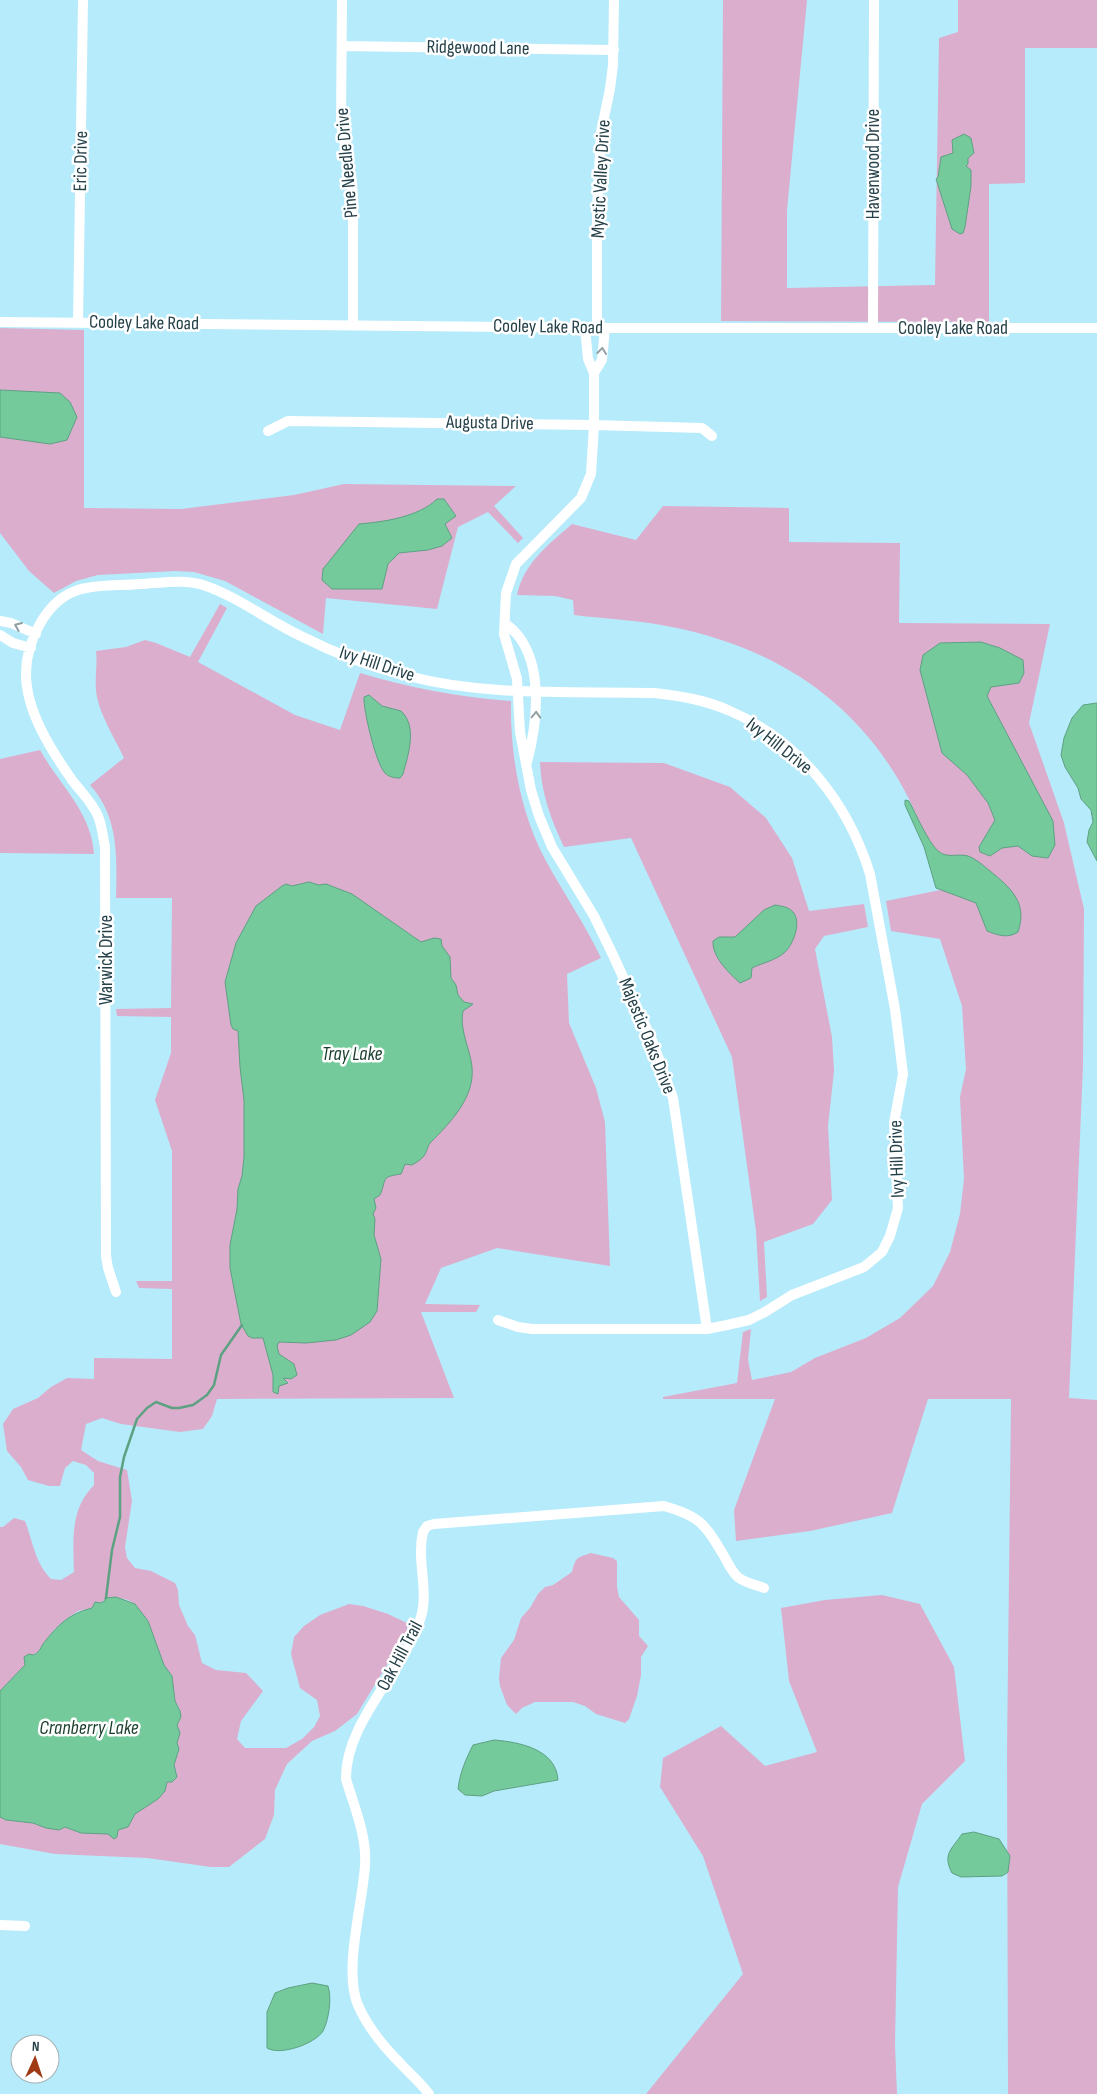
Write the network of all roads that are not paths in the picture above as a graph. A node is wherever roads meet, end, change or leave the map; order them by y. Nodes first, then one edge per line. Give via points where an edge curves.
1 (83, 0) edge
2 (342, 0) edge
3 (614, 0) edge
4 (874, 0) edge
5 (342, 46) junction
6 (614, 50) junction
7 (0, 322) edge
8 (78, 323) junction
9 (353, 325) junction
10 (585, 328) junction
11 (601, 328) junction
12 (873, 328) junction
13 (1097, 328) edge
14 (594, 373) junction
15 (594, 425) junction
16 (268, 431) dead end
17 (712, 436) dead end
18 (0, 621) edge
19 (506, 624) junction
20 (36, 634) junction
21 (0, 636) edge
22 (30, 648) junction
23 (519, 691) junction
24 (537, 692) junction
25 (527, 763) junction
26 (116, 1292) dead end
27 (498, 1320) dead end
28 (706, 1329) junction
29 (764, 1588) dead end
30 (0, 1925) edge
31 (25, 1926) dead end
32 (429, 2094) edge

1 - 8 street, Eric Drive
2 - 5 street, Pine Needle Drive
3 - 6 street, Mystic Valley Drive
4 - 12 street, Havenwood Drive
5 - 6 street, Ridgewood Lane
5 - 9 street, Pine Needle Drive via 341,125 353,201
6 - 11 street, Mystic Valley Drive via 601,132 598,209
7 - 8 street, Cooley Lake Road
8 - 9 street, Cooley Lake Road
9 - 10 street, Cooley Lake Road
10 - 11 street, Cooley Lake Road
10 - 14 street, Majestic Oaks Drive via 588,359
11 - 12 street, Cooley Lake Road
14 -> 11 street, Majestic Oaks Drive via 602,360
12 - 13 street, Cooley Lake Road
14 - 15 street, Majestic Oaks Drive
15 - 16 street, Augusta Drive via 288,421
15 - 17 street, Augusta Drive via 702,428
15 - 19 street, Majestic Oaks Drive via 593,462 587,487 572,510 516,564 506,593
20 -> 18 street
19 - 23 street, Majestic Oaks Drive via 504,634
19 - 24 street, Majestic Oaks Drive via 516,632 526,651
20 - 22 street, Ivy Hill Drive
20 - 23 street, Ivy Hill Drive via 50,609 77,590 193,582 217,590 302,637 380,668 443,684
21 - 22 street
22 - 26 street, Warwick Drive via 27,686 38,724 97,815 105,847 106,1256
23 - 24 street, Ivy Hill Drive
23 - 25 street, Majestic Oaks Drive via 520,732
25 -> 24 street, Majestic Oaks Drive via 536,724
24 - 28 street, Ivy Hill Drive via 679,696 729,710 751,722 793,752 828,788 854,832 870,874 895,1009 903,1074 894,1123 898,1208 890,1236 882,1252 864,1267 792,1295 749,1320
25 - 28 street, Majestic Oaks Drive via 538,816 612,953 652,1040 673,1098
27 - 28 street, Ivy Hill Drive via 532,1329
29 - 32 street, Oak Hill Trail via 734,1573 707,1528 686,1512 664,1506 434,1524 425,1529 422,1537 424,1603 421,1619 394,1672 358,1728 350,1749 346,1779 361,1831 365,1863 353,1966 355,1996 366,2020 388,2050
30 - 31 street

